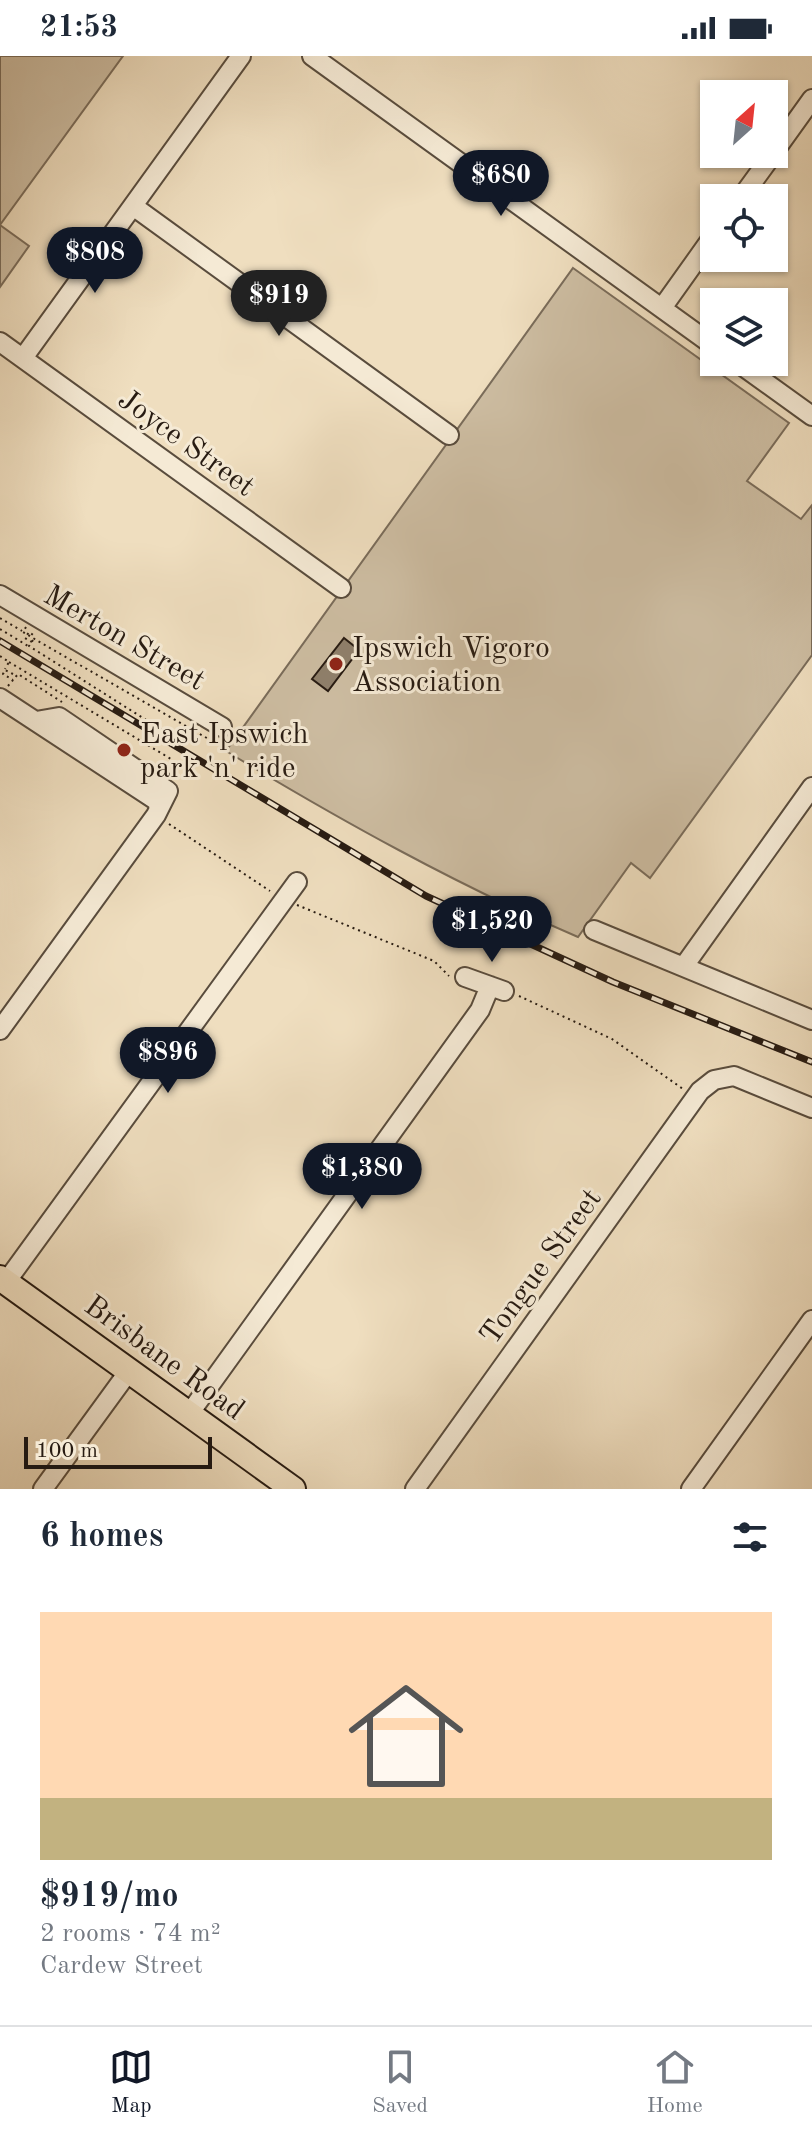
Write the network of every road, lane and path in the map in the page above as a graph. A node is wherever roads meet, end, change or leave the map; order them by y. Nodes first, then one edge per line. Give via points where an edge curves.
1 (241, 56) edge
2 (312, 56) edge
3 (812, 99) edge
4 (788, 132) edge
5 (133, 206) junction
6 (700, 255) edge
7 (662, 308) junction
8 (700, 336) edge
9 (0, 342) edge
10 (23, 358) junction
11 (756, 376) edge
12 (812, 416) edge
13 (449, 435) dead end
14 (341, 588) dead end
15 (0, 595) edge
16 (0, 618) edge
17 (0, 629) edge
18 (23, 632) junction
19 (42, 638) dead end
20 (33, 641) junction
21 (0, 656) edge
22 (9, 662) junction
23 (5, 670) junction
24 (13, 680) junction
25 (0, 682) edge
26 (0, 698) edge
27 (222, 727) joint
28 (181, 742) dead end
29 (171, 759) dead end
30 (812, 787) edge
31 (162, 815) junction
32 (297, 882) dead end
33 (274, 893) dead end
34 (292, 903) dead end
35 (594, 930) dead end
36 (684, 966) junction
37 (461, 980) joint
38 (502, 990) junction
39 (812, 1020) edge
40 (0, 1030) edge
41 (695, 1098) junction
42 (812, 1108) edge
43 (3, 1280) edge
44 (812, 1320) edge
45 (129, 1371) junction
46 (189, 1414) junction
47 (289, 1488) edge
48 (43, 1489) edge
49 (415, 1489) edge
50 (691, 1489) edge

1 - 5 street
2 - 7 street
3 - 4 street
5 - 10 street
5 - 13 street
6 - 7 street
7 - 8 street
9 - 10 street, Joyce Street
10 - 14 street, Joyce Street
11 - 12 street
15 - 27 street, Merton Street
16 - 18 path
17 - 20 path
18 - 19 path via 26,627
18 - 20 path
20 - 27 path via 211,742
20 - 28 path
21 - 22 path
22 - 23 path
22 - 29 path
23 - 24 path via 3,674
23 - 24 path via 15,674
24 - 25 path via 9,687
26 - 31 street via 157,801
30 - 36 street
31 - 33 path
31 - 40 street
32 - 43 street
34 - 37 path via 434,961
35 - 36 street
36 - 39 street
37 - 38 street
38 - 41 path via 612,1039
38 - 46 street via 480,1010
41 - 42 street, Tongue Street via 714,1080 734,1076
41 - 49 street, Tongue Street
43 - 45 main road, Brisbane Road
44 - 50 street
45 - 46 main road, Brisbane Road
45 - 48 street
46 - 47 main road, Brisbane Road

